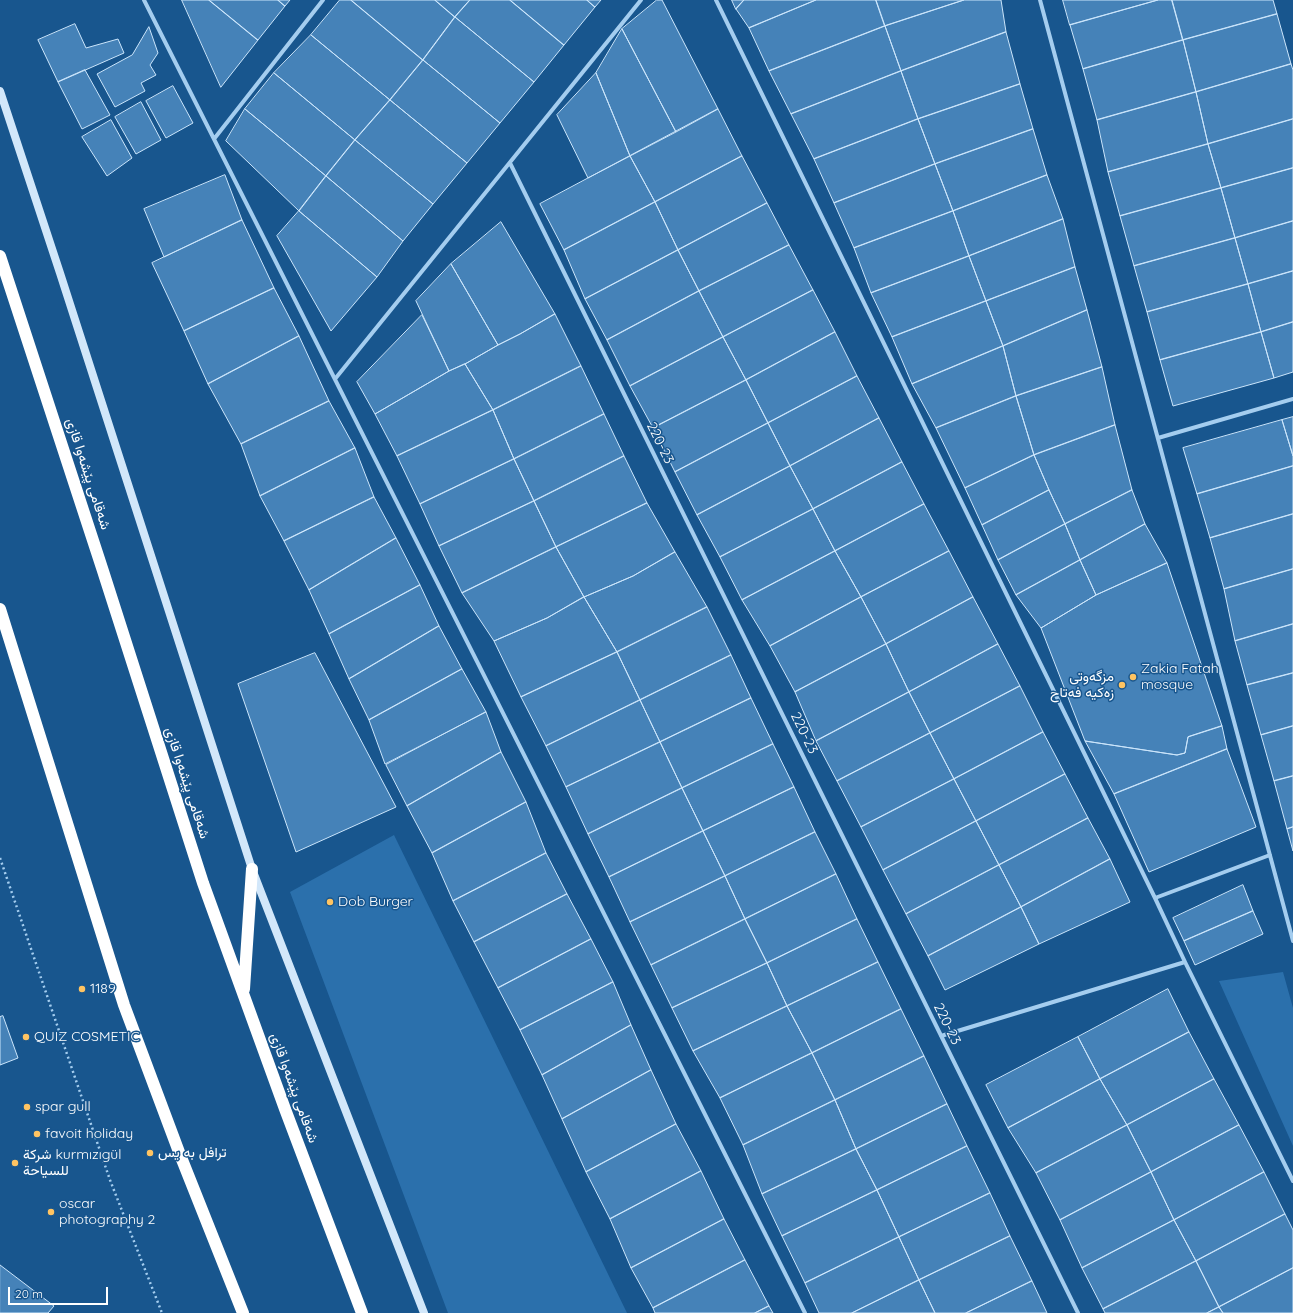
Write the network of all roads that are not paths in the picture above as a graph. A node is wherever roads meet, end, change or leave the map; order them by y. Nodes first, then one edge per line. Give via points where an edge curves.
1 (144, 0) edge
2 (323, 0) edge
3 (641, 0) edge
4 (716, 0) edge
5 (1040, 0) edge
6 (0, 91) edge
7 (214, 139) junction
8 (510, 163) junction
9 (0, 256) edge
10 (335, 379) junction
11 (1293, 399) edge
12 (1158, 438) junction
13 (0, 609) edge
14 (1270, 855) junction
15 (252, 869) junction
16 (1155, 898) junction
17 (1293, 919) edge
18 (1287, 920) junction
19 (1293, 941) edge
20 (1185, 962) junction
21 (244, 994) junction
22 (941, 1036) junction
23 (1293, 1181) edge
24 (243, 1313) edge
25 (362, 1313) edge
26 (424, 1313) edge
27 (805, 1313) edge
28 (1078, 1313) edge

1 - 7 street
2 - 7 street
3 - 8 street
4 - 16 street
5 - 12 street
6 - 15 street
7 - 10 street
8 - 10 street
8 - 22 street, 220-23
9 - 21 highway, شەقامی پێشەوا قازی via 203,883
10 - 27 street
11 - 12 street
12 - 14 street
13 - 24 highway via 124,1005
14 - 16 street
14 - 18 street
15 - 21 highway
15 - 26 street
16 - 20 street
17 - 18 street
18 - 19 street
20 - 22 street
20 - 23 street
21 - 25 highway, شەقامی پێشەوا قازی
22 - 28 street, 220-23

